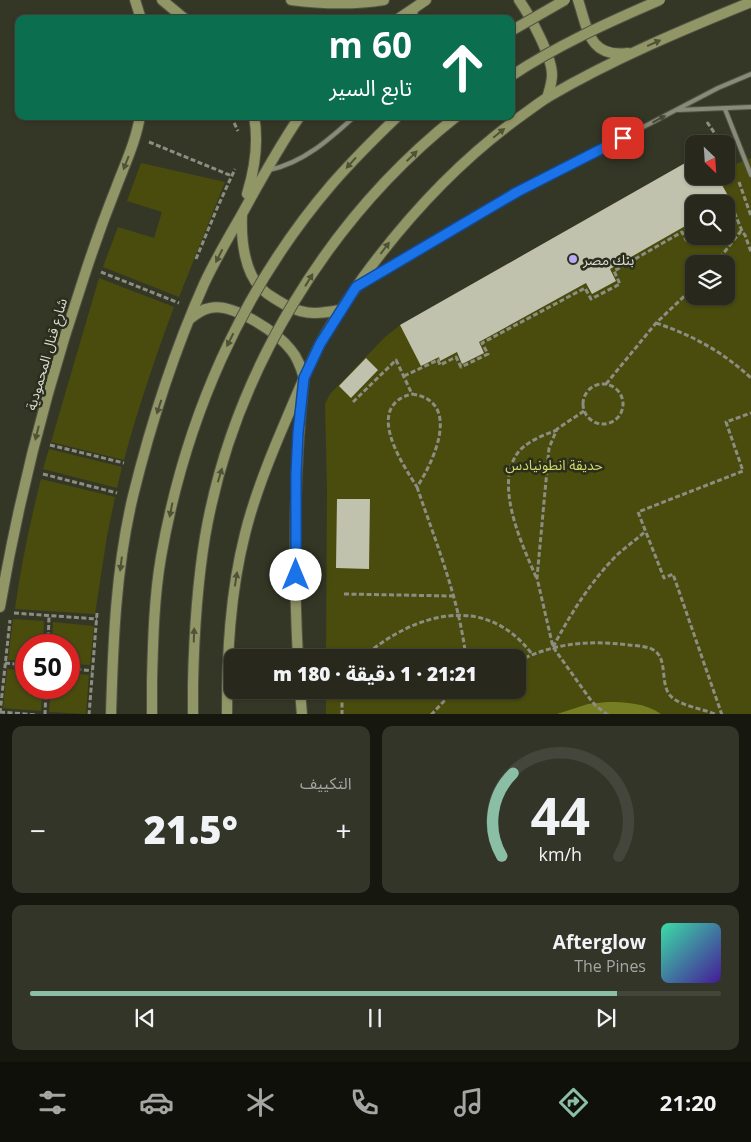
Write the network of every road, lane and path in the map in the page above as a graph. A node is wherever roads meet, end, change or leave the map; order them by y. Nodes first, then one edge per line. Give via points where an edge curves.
1 (136, 0) edge
2 (162, 0) edge
3 (291, 0) edge
4 (384, 0) edge
5 (426, 0) edge
6 (519, 0) edge
7 (565, 0) edge
8 (578, 0) edge
9 (660, 0) edge
10 (751, 2) edge
11 (416, 6) junction
12 (140, 15) edge
13 (180, 15) edge
14 (404, 15) edge
15 (415, 15) edge
16 (515, 29) edge
17 (632, 52) junction
18 (515, 74) edge
19 (751, 74) edge
20 (547, 98) junction
21 (751, 107) edge
22 (697, 109) junction
23 (725, 109) junction
24 (676, 110) junction
25 (139, 120) edge
26 (255, 120) edge
27 (297, 120) edge
28 (350, 120) edge
29 (394, 120) edge
30 (452, 120) edge
31 (716, 135) edge
32 (146, 141) dead end
33 (264, 170) junction
34 (736, 174) dead end
35 (751, 175) edge
36 (232, 176) dead end
37 (735, 212) edge
38 (242, 213) junction
39 (751, 216) edge
40 (742, 231) junction
41 (685, 238) edge
42 (751, 252) edge
43 (722, 255) edge
44 (98, 270) dead end
45 (356, 287) junction
46 (685, 296) edge
47 (179, 303) dead end
48 (340, 310) junction
49 (189, 320) junction
50 (656, 323) junction
51 (404, 376) junction
52 (304, 378) junction
53 (751, 378) edge
54 (606, 384) junction
55 (412, 394) junction
56 (353, 402) dead end
57 (584, 411) junction
58 (751, 413) edge
59 (557, 429) junction
60 (45, 451) dead end
61 (124, 463) dead end
62 (40, 473) dead end
63 (417, 487) junction
64 (117, 493) dead end
65 (646, 531) junction
66 (537, 578) junction
67 (344, 594) dead end
68 (454, 596) junction
69 (0, 606) edge
70 (459, 615) junction
71 (49, 616) junction
72 (96, 619) dead end
73 (48, 634) edge
74 (552, 647) junction
75 (298, 649) edge
76 (375, 649) edge
77 (465, 649) edge
78 (532, 654) junction
79 (526, 657) edge
80 (5, 663) junction
81 (15, 664) edge
82 (80, 669) edge
83 (92, 670) dead end
84 (46, 699) edge
85 (301, 699) edge
86 (342, 699) edge
87 (446, 699) edge
88 (0, 713) edge
89 (37, 714) edge
90 (45, 714) edge
91 (111, 714) edge
92 (152, 714) edge
93 (192, 714) edge
94 (226, 714) edge
95 (302, 714) edge
96 (342, 714) edge
97 (431, 714) edge
98 (608, 714) edge
99 (717, 714) edge
100 (722, 714) edge

1 - 12 main road
2 - 13 main road
3 - 4 main road via 322,4
5 - 11 main road
6 - 20 main road via 551,64
7 - 16 main road, bridge
8 - 17 main road via 596,46 617,54
9 - 18 main road, bridge via 568,42
17 -> 10 main road
11 - 14 main road
11 - 15 lane
17 - 20 main road
19 - 24 lane
45 -> 20 main road via 423,202 503,130
21 - 23 lane
22 - 23 lane
22 - 24 lane
22 - 31 path
23 - 35 lane
45 -> 24 lane via 517,192
25 -> 69 main road, شارع قنال المحمودية via 58,358 24,488
26 - 38 main road via 254,169
27 - 33 main road
28 - 33 lane via 309,154 281,168
29 -> 92 main road, bridge via 332,184 301,222 258,288 206,393 173,498 161,559 155,611
93 -> 30 main road, bridge via 198,584 207,526 230,439 248,394 297,299 347,227 412,155
32 - 36 path
33 - 38 main road
34 - 39 path
37 - 40 path
38 - 48 main road via 247,260 263,290 292,310 309,313
38 -> 49 main road
40 - 42 path
40 - 43 path
41 - 51 path via 682,232 614,271 620,284 591,299 585,288 482,343 488,354 461,368 456,357 440,365 438,360
44 - 47 path
45 - 48 main road
46 - 50 path
48 - 52 main road
49 - 52 main road via 211,307 237,312 282,340 300,364
49 -> 91 main road via 157,412 133,497 115,619
50 - 53 path via 700,341
50 - 54 path
51 - 55 path
51 - 56 path via 396,360
52 - 75 main road via 296,474
94 -> 52 main road via 230,622 244,535 257,492
54 - 57 path via 597,385 586,393
54 - 57 path via 622,395 623,408 617,419 598,424
55 - 63 path via 394,401 388,419 394,446
55 - 63 path via 428,399 435,406 440,426 434,456
57 - 59 path
58 - 65 path via 726,422 743,471 638,512
59 - 66 path via 549,448
59 - 66 path via 519,451 508,479 514,520
60 - 61 path via 47,444
62 - 64 path
63 - 68 path
65 - 74 path via 595,580
65 - 100 path via 664,578 673,574
66 - 74 path
67 - 68 path
68 - 70 path
70 - 76 path via 436,618 400,631
70 - 77 path
70 - 78 path via 495,622 516,635
71 - 72 path
71 - 73 path
71 - 80 path via 11,612
74 - 78 path
74 - 98 path via 590,699
74 - 99 path via 603,642 653,650 660,657 669,694 680,702
78 - 79 path
80 - 81 path
80 - 88 path
82 - 83 path
84 - 90 path
85 - 95 main road
86 - 96 path
87 - 97 path
88 - 89 path

